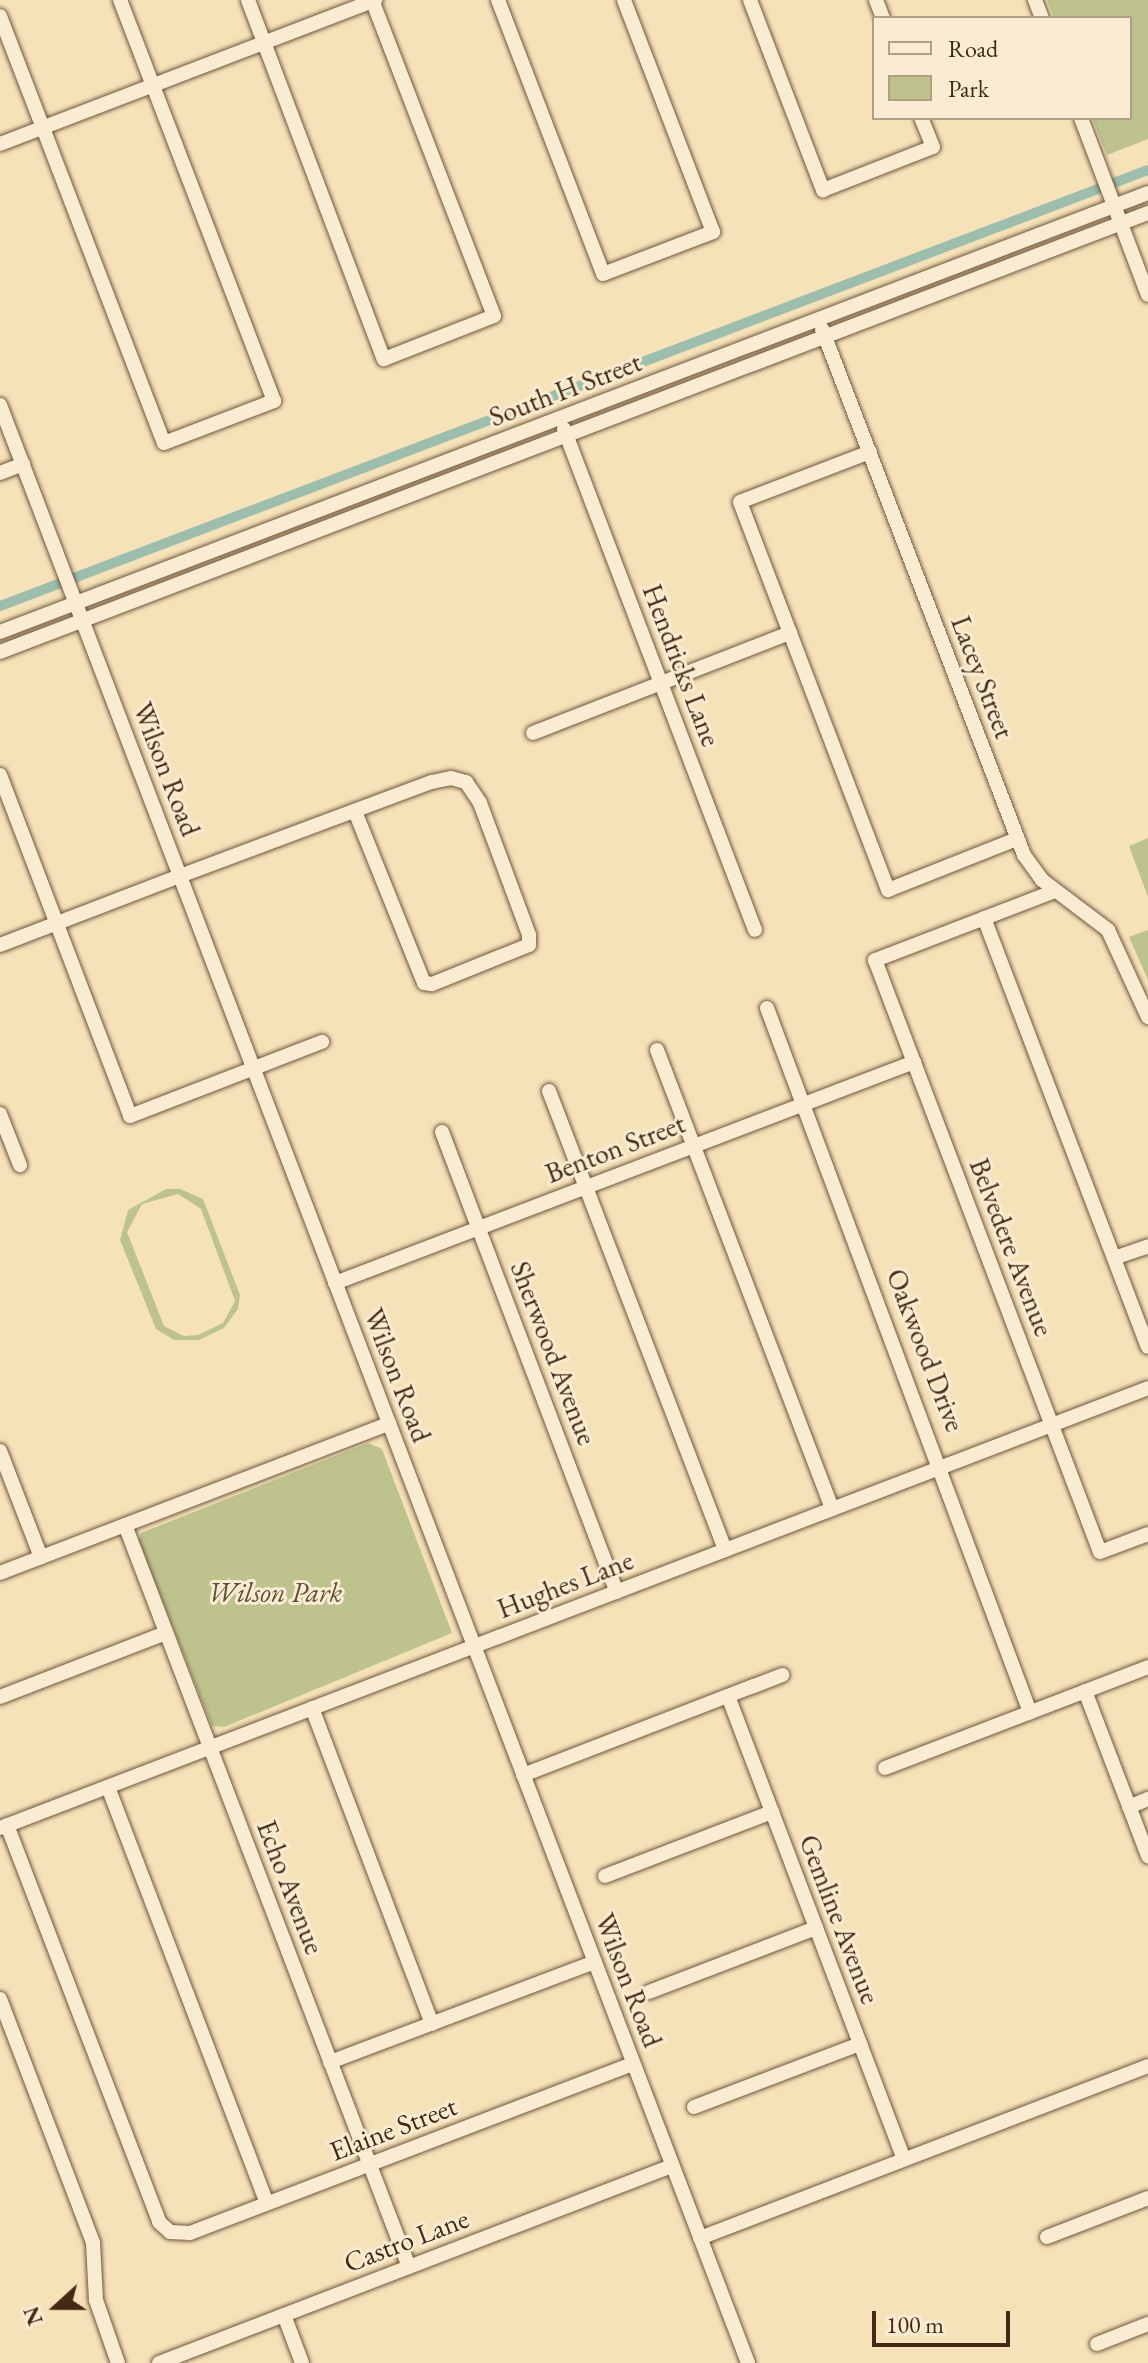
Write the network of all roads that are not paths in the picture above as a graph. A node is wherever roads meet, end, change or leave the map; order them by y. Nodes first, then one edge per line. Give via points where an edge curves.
1 (120, 0) edge
2 (248, 0) edge
3 (373, 0) edge
4 (498, 0) edge
5 (624, 0) edge
6 (750, 0) edge
7 (0, 16) edge
8 (262, 43) junction
9 (153, 86) junction
10 (922, 120) edge
11 (1082, 120) edge
12 (43, 128) junction
13 (0, 144) edge
14 (1148, 193) edge
15 (1112, 199) junction
16 (1148, 213) edge
17 (1121, 223) junction
18 (1148, 295) edge
19 (819, 321) junction
20 (825, 338) junction
21 (0, 405) edge
22 (560, 419) junction
23 (566, 436) junction
24 (870, 452) junction
25 (23, 464) junction
26 (0, 473) edge
27 (76, 604) junction
28 (83, 621) junction
29 (0, 632) edge
30 (790, 633) junction
31 (0, 652) edge
32 (661, 683) junction
33 (533, 733) dead end
34 (0, 775) edge
35 (355, 811) junction
36 (1017, 839) junction
37 (180, 876) junction
38 (1055, 891) junction
39 (984, 918) junction
40 (57, 924) junction
41 (755, 930) dead end
42 (0, 945) edge
43 (767, 1008) dead end
44 (1148, 1017) edge
45 (322, 1042) dead end
46 (657, 1050) dead end
47 (914, 1062) junction
48 (255, 1070) junction
49 (549, 1091) dead end
50 (804, 1104) junction
51 (0, 1114) edge
52 (442, 1132) dead end
53 (694, 1146) junction
54 (20, 1165) dead end
55 (586, 1187) junction
56 (478, 1228) junction
57 (1148, 1246) edge
58 (1114, 1258) junction
59 (335, 1283) junction
60 (1148, 1347) edge
61 (1148, 1388) edge
62 (389, 1424) junction
63 (1052, 1425) junction
64 (0, 1451) edge
65 (942, 1467) junction
66 (832, 1509) junction
67 (125, 1525) junction
68 (1148, 1534) edge
69 (725, 1550) junction
70 (41, 1557) junction
71 (0, 1573) edge
72 (617, 1592) junction
73 (166, 1633) junction
74 (474, 1646) junction
75 (1148, 1667) edge
76 (782, 1675) dead end
77 (1085, 1691) junction
78 (728, 1696) junction
79 (0, 1697) edge
80 (312, 1708) junction
81 (1030, 1712) junction
82 (210, 1748) junction
83 (885, 1768) dead end
84 (523, 1775) junction
85 (108, 1787) junction
86 (1148, 1799) edge
87 (1129, 1807) junction
88 (772, 1812) junction
89 (4, 1827) edge
90 (1148, 1856) edge
91 (605, 1876) dead end
92 (816, 1928) junction
93 (595, 1962) junction
94 (649, 1992) dead end
95 (0, 1999) edge
96 (432, 2024) junction
97 (860, 2044) junction
98 (330, 2062) junction
99 (633, 2064) junction
100 (1148, 2066) edge
101 (694, 2107) dead end
102 (904, 2159) junction
103 (369, 2165) junction
104 (672, 2166) junction
105 (1148, 2198) edge
106 (267, 2203) junction
107 (1047, 2237) dead end
108 (700, 2238) junction
109 (409, 2267) junction
110 (284, 2315) junction
111 (1148, 2324) edge
112 (1097, 2344) dead end
113 (118, 2363) edge
114 (159, 2363) edge
115 (302, 2363) edge
116 (748, 2363) edge

1 - 9 street
2 - 8 street
3 - 8 street
3 - 8 street via 494,316 384,359
4 - 5 street via 603,274 713,232
6 - 10 street via 823,190 933,147
7 - 12 street
8 - 9 street
9 - 12 street
9 - 12 street via 274,401 164,443
11 - 15 street
12 - 13 street
14 - 15 street, South H Street
15 - 17 street
15 - 19 street, South H Street
16 - 17 street, South H Street
17 - 18 street
17 - 20 street, South H Street
19 - 20 street, Lacey Street
19 - 22 street, South H Street
20 - 23 street, South H Street
20 - 24 street, Lacey Street
21 - 25 street, Wilson Road
22 - 23 street, Hendricks Lane
22 - 27 street, South H Street
23 - 28 street, South H Street
23 - 32 street, Hendricks Lane
24 - 30 street via 740,502
24 - 36 street, Lacey Street
25 - 26 street
25 - 27 street, Wilson Road
27 - 28 street, Wilson Road
27 - 29 street, South H Street
28 - 31 street, South H Street
28 - 37 street, Wilson Road
30 - 32 street
30 - 36 street via 888,890
32 - 33 street
32 - 41 street, Hendricks Lane
34 - 40 street
35 - 35 street via 451,778 466,782 480,803 531,940 523,949 432,984 417,974
35 - 37 street
36 - 38 street, Lacey Street via 1032,868
37 - 40 street
37 - 48 street, Wilson Road
38 - 39 street
38 - 44 street, Lacey Street via 1108,930
39 - 47 street, Belvedere Avenue via 875,960
39 - 58 street
40 - 42 street
40 - 48 street via 130,1116
43 - 50 street, Oakwood Drive
45 - 48 street
46 - 53 street
47 - 50 street, Benton Street
47 - 63 street, Belvedere Avenue
48 - 59 street, Wilson Road
49 - 55 street
50 - 53 street, Benton Street
50 - 65 street, Oakwood Drive
51 - 54 street
52 - 56 street, Sherwood Avenue
53 - 55 street, Benton Street
53 - 66 street
55 - 56 street, Benton Street
55 - 69 street
56 - 59 street, Benton Street
56 - 72 street, Sherwood Avenue
57 - 58 street
58 - 60 street
59 - 62 street, Wilson Road
61 - 63 street, Hughes Lane
62 - 67 street
62 - 74 street, Wilson Road
63 - 65 street, Hughes Lane
63 - 68 street, Belvedere Avenue via 1100,1552
64 - 70 street
65 - 66 street, Hughes Lane
65 - 81 street, Oakwood Drive via 952,1509
66 - 69 street, Hughes Lane
67 - 70 street
67 - 73 street, Echo Avenue
69 - 72 street, Hughes Lane
70 - 71 street
72 - 74 street, Hughes Lane
73 - 79 street
73 - 82 street, Echo Avenue
74 - 80 street, Hughes Lane
74 - 84 street, Wilson Road
75 - 77 street
76 - 78 street
77 - 81 street
77 - 87 street
78 - 84 street
78 - 88 street, Gemline Avenue
80 - 82 street, Hughes Lane
80 - 96 street
81 - 83 street
82 - 85 street, Hughes Lane
82 - 98 street, Echo Avenue
84 - 93 street, Wilson Road
85 - 89 street, Hughes Lane
85 - 106 street
86 - 87 street
87 - 90 street
88 - 91 street
88 - 92 street, Gemline Avenue
89 - 106 street, Elaine Street via 159,2222 170,2232 186,2234
92 - 94 street
92 - 97 street, Gemline Avenue
93 - 96 street
93 - 99 street, Wilson Road
95 - 113 street via 93,2243 96,2300
96 - 98 street
97 - 101 street
97 - 102 street, Gemline Avenue
98 - 103 street, Echo Avenue
99 - 103 street, Elaine Street
99 - 104 street, Wilson Road
100 - 102 street
102 - 108 street
103 - 106 street, Elaine Street
103 - 109 street, Echo Avenue
104 - 108 street, Wilson Road
104 - 109 street, Castro Lane
105 - 107 street
108 - 116 street, Wilson Road
109 - 110 street, Castro Lane
110 - 114 street, Castro Lane
110 - 115 street
111 - 112 street

